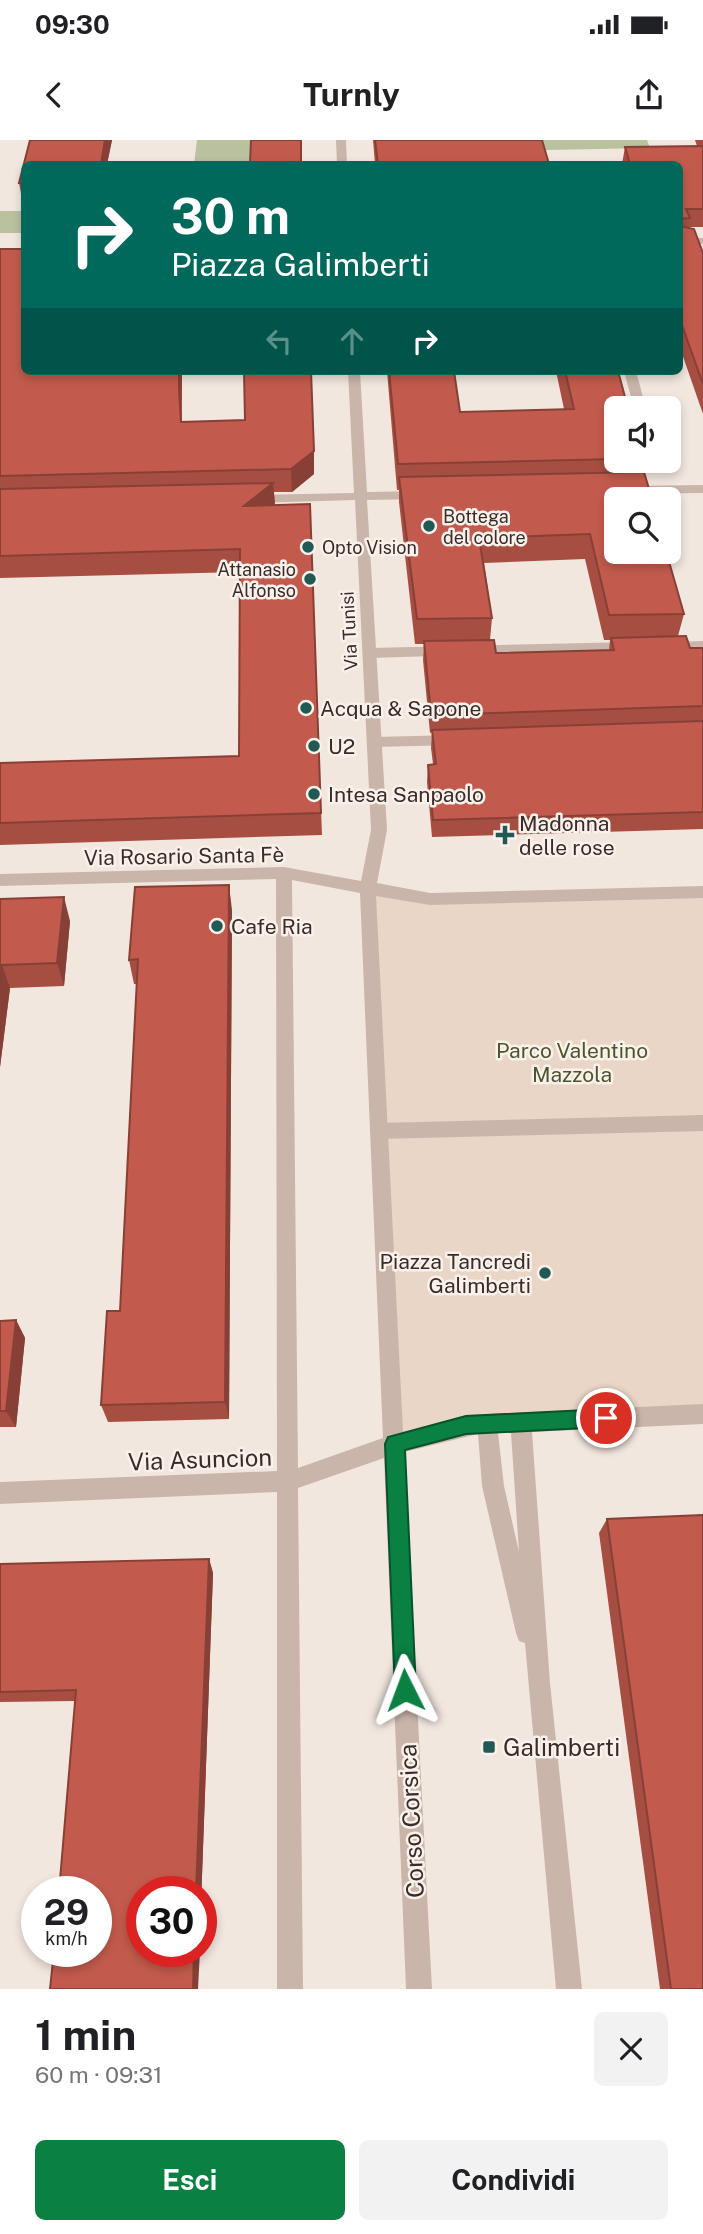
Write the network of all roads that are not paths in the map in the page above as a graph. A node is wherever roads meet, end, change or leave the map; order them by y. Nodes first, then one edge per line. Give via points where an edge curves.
1 (341, 140) edge
2 (342, 161) edge
3 (683, 241) edge
4 (703, 241) edge
5 (354, 375) edge
6 (631, 375) edge
7 (637, 396) edge
8 (681, 489) edge
9 (703, 489) edge
10 (429, 495) edge
11 (361, 496) junction
12 (242, 499) edge
13 (703, 646) edge
14 (370, 653) junction
15 (471, 739) edge
16 (375, 742) junction
17 (284, 873) junction
18 (0, 880) edge
19 (368, 888) junction
20 (703, 892) edge
21 (703, 1123) edge
22 (379, 1131) junction
23 (703, 1414) edge
24 (521, 1422) junction
25 (487, 1424) junction
26 (395, 1444) junction
27 (289, 1481) junction
28 (0, 1493) edge
29 (539, 1682) junction
30 (290, 1989) edge
31 (419, 1989) edge
32 (569, 1989) edge

1 - 2 street
3 - 4 street
5 - 11 street, Via Tunisi
6 - 7 street
8 - 9 street
10 - 11 street
11 - 12 street
11 - 14 street, Via Tunisi
13 - 14 street
14 - 16 street, Via Tunisi
15 - 16 street
16 - 19 street, Via Tunisi via 379,830
17 - 18 street, Via Rosario Santa Fè
17 - 19 street, Via Rosario Santa Fè
17 - 27 street
19 - 20 street via 430,899
19 - 22 street
21 - 22 street
22 - 26 street
23 - 24 street
24 - 25 street, Via Asuncion
24 - 29 street
25 - 26 street, Via Asuncion
25 - 29 street via 493,1486
26 - 27 street, Via Asuncion
26 - 31 street, Corso Corsica
27 - 28 street, Via Asuncion
27 - 30 street
29 - 32 street

